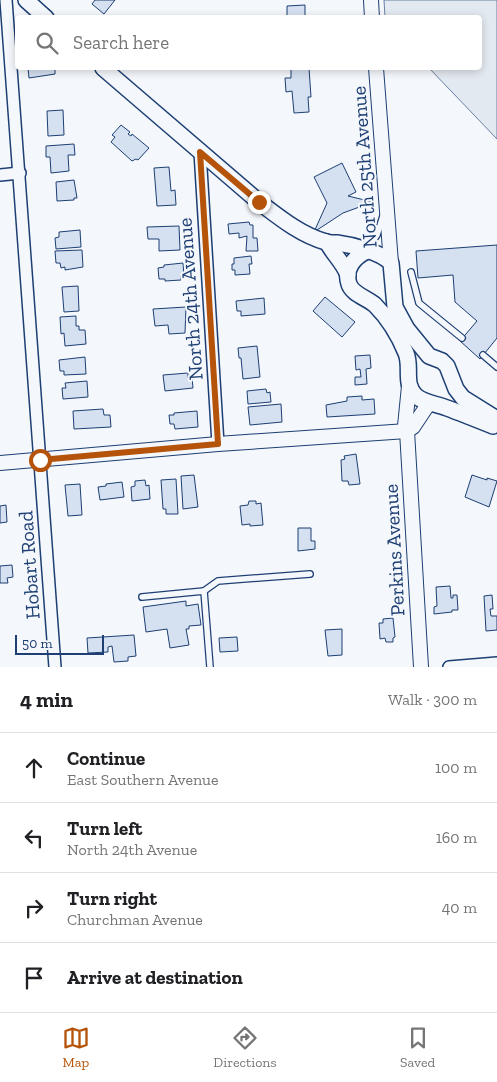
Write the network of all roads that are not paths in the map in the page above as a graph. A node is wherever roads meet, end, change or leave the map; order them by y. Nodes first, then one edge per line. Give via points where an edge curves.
1 (6, 0) edge
2 (26, 0) edge
3 (371, 0) edge
4 (43, 15) edge
5 (372, 15) edge
6 (106, 70) edge
7 (376, 70) edge
8 (200, 152) junction
9 (20, 173) junction
10 (0, 175) edge
11 (386, 207) junction
12 (327, 242) junction
13 (367, 250) junction
14 (391, 263) junction
15 (410, 272) dead end
16 (348, 275) junction
17 (462, 338) dead end
18 (483, 355) dead end
19 (429, 356) junction
20 (497, 367) edge
21 (410, 369) junction
22 (452, 380) junction
23 (409, 386) junction
24 (431, 403) junction
25 (497, 421) edge
26 (407, 431) junction
27 (218, 444) junction
28 (40, 460) junction
29 (0, 463) edge
30 (310, 574) dead end
31 (204, 591) junction
32 (142, 596) dead end
33 (497, 663) edge
34 (55, 667) edge
35 (210, 667) edge
36 (420, 667) edge
37 (449, 667) edge

1 - 9 street, Hobart Road
2 - 4 main road
3 - 5 street
6 - 8 main road
7 - 11 street, North 25th Avenue
8 - 12 main road via 284,221
8 - 27 street, North 24th Avenue
9 - 10 street
9 - 28 street, Hobart Road
11 - 13 lane via 377,235
11 - 14 street, North 25th Avenue
12 - 13 main road
12 - 16 main road
13 - 14 main road
13 - 16 main road via 350,265
14 - 19 main road via 395,307 407,329
15 - 17 lane via 419,302
16 - 21 main road via 353,291 374,305 396,333
18 - 20 lane
19 - 21 main road
19 - 22 main road via 447,366
21 - 23 main road
22 - 24 main road via 448,395
22 - 25 main road via 463,398
23 - 24 main road via 418,398
23 - 26 street, Perkins Avenue
24 - 25 main road
24 - 26 street
26 - 27 street
26 - 36 street, Perkins Avenue
27 - 28 street
28 - 29 street
28 - 34 street, Hobart Road
30 - 31 lane via 218,581
31 - 32 lane
31 - 35 lane
33 - 37 street

